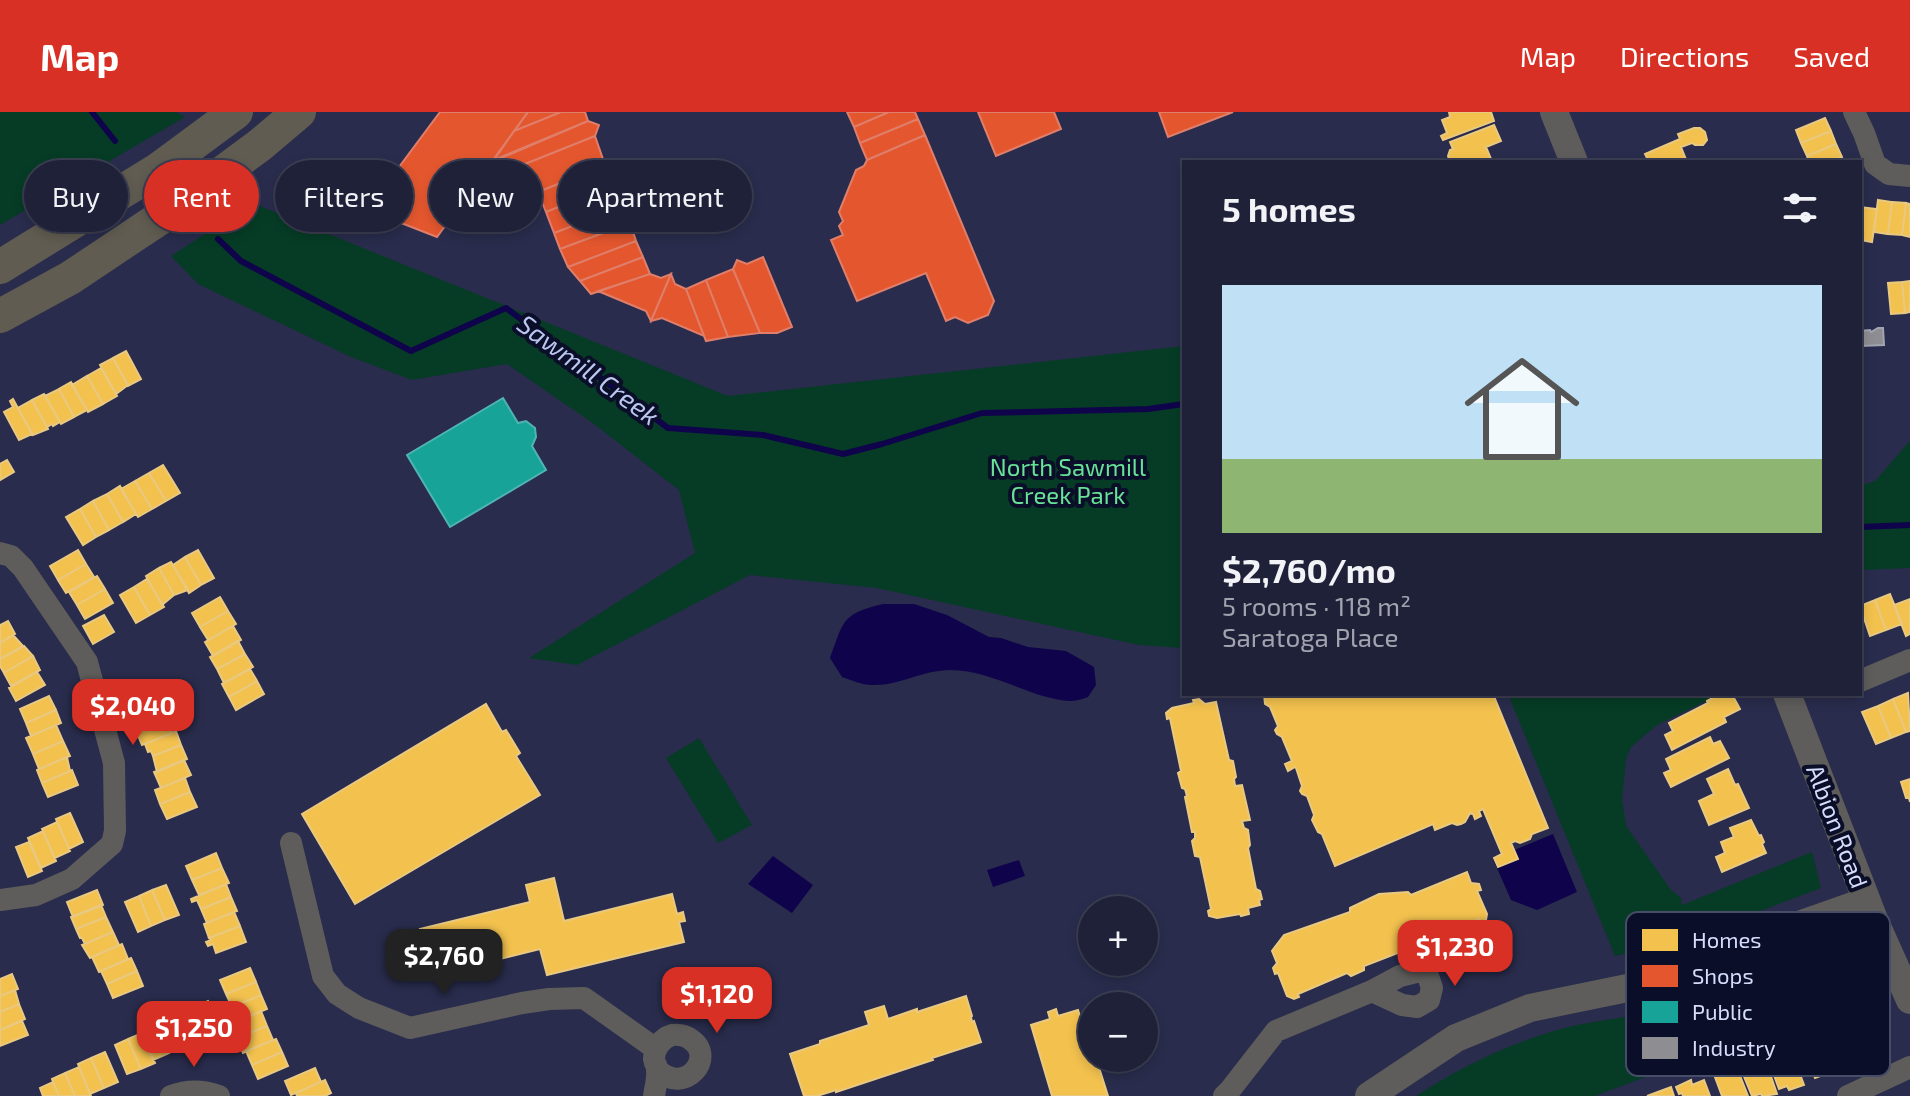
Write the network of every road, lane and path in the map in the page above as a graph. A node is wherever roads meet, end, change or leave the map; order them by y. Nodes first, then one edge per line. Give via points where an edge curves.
1 (236, 112) edge
2 (299, 112) edge
3 (1854, 112) edge
4 (1557, 113) edge
5 (260, 145) junction
6 (1573, 160) edge
7 (1910, 176) edge
8 (0, 267) edge
9 (0, 316) edge
10 (0, 553) edge
11 (1910, 660) edge
12 (1862, 680) edge
13 (1790, 696) edge
14 (291, 843) dead end
15 (0, 900) edge
16 (1871, 911) joint
17 (1868, 912) edge
18 (1890, 954) edge
19 (1626, 988) edge
20 (1372, 991) dead end
21 (1910, 1000) edge
22 (657, 1060) junction
23 (1910, 1067) edge
24 (684, 1088) edge
25 (1230, 1094) edge
26 (171, 1096) edge
27 (219, 1096) edge
28 (654, 1096) edge
29 (1369, 1096) edge
30 (1848, 1096) edge

1 - 5 main road
1 - 8 main road via 159,169
2 - 5 main road
3 - 7 street via 1875,164 1889,174
4 - 6 street
5 - 9 main road via 122,244
10 - 15 street via 23,568 87,662 114,763 115,831 112,844 72,879 36,895
11 - 12 street
13 - 16 street, Albion Road
14 - 22 street via 323,976 337,994 359,1008 410,1028 522,1003 584,998
16 - 17 street
18 - 21 street, Albion Road
19 - 29 street via 1530,1008 1456,1038
20 - 25 street via 1276,1031
22 - 24 street via 669,1080
22 - 24 street via 661,1041 669,1036 694,1041 699,1067
22 - 28 street
23 - 30 street
26 - 27 street

